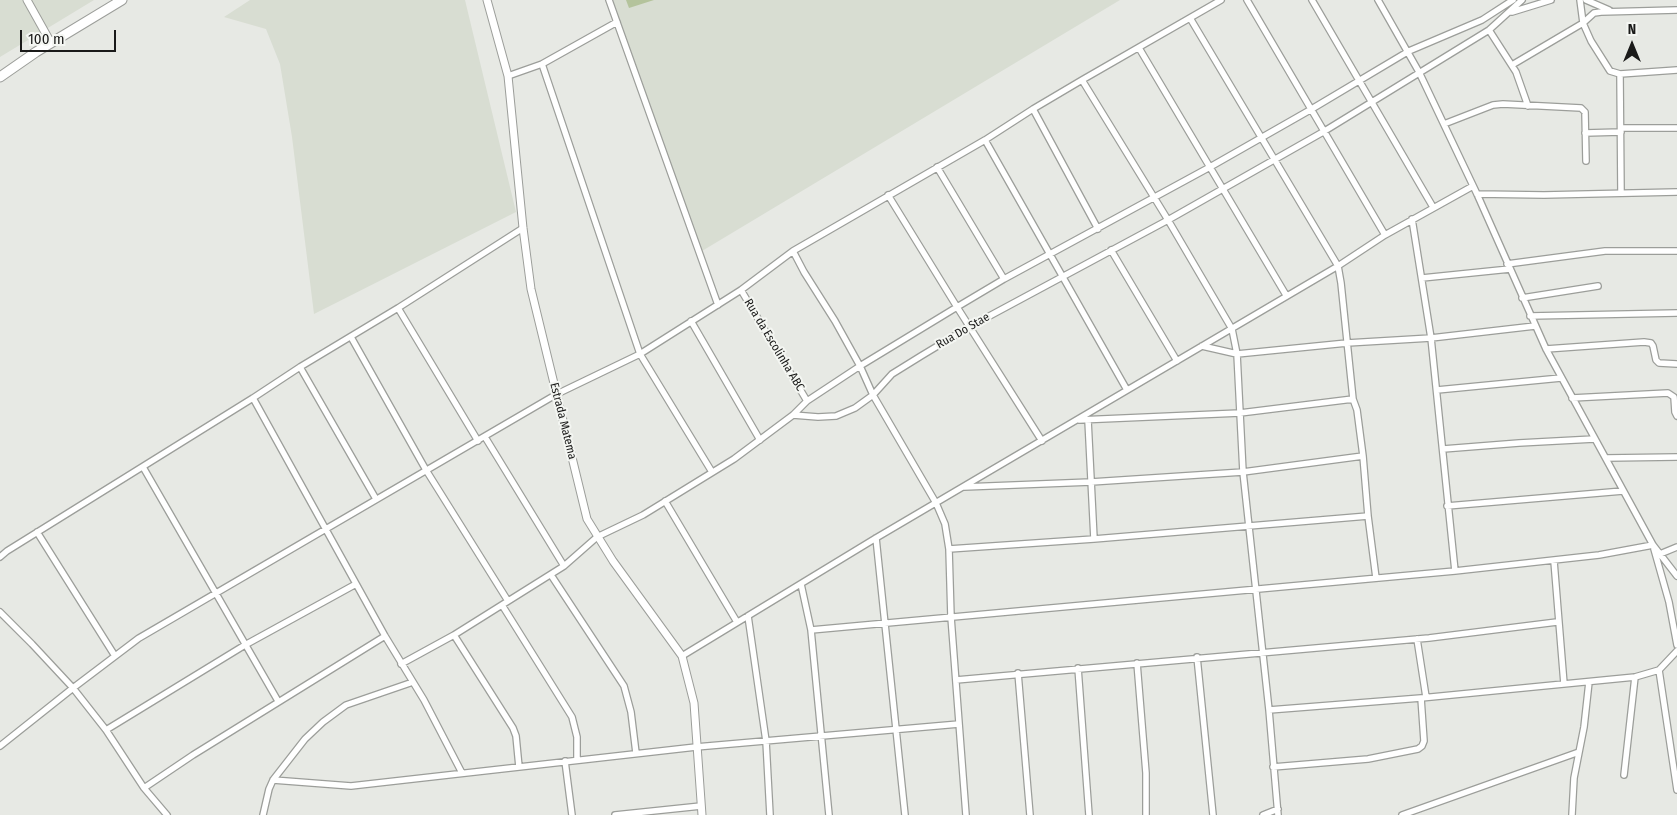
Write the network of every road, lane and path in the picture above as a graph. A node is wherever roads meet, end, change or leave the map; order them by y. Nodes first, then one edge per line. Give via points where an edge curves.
1 (27, 0) edge
2 (122, 0) edge
3 (488, 0) edge
4 (609, 0) edge
5 (1221, 0) edge
6 (1247, 0) edge
7 (1312, 0) edge
8 (1378, 0) edge
9 (1513, 0) edge
10 (1522, 0) edge
11 (1551, 0) edge
12 (1580, 0) edge
13 (1586, 0) edge
14 (1677, 10) edge
15 (1611, 11) junction
16 (1510, 13) junction
17 (1190, 18) junction
18 (617, 22) junction
19 (1583, 22) junction
20 (1489, 30) junction
21 (51, 43) junction
22 (1140, 48) junction
23 (1408, 52) junction
24 (542, 64) junction
25 (1512, 65) junction
26 (1677, 70) edge
27 (1419, 72) junction
28 (1620, 74) junction
29 (508, 76) junction
30 (0, 77) edge
31 (1082, 80) junction
32 (1360, 80) junction
33 (1372, 102) junction
34 (1528, 106) junction
35 (1032, 109) junction
36 (1310, 110) junction
37 (1444, 124) junction
38 (1677, 128) edge
39 (1621, 130) junction
40 (1323, 132) junction
41 (1585, 134) junction
42 (1262, 137) junction
43 (984, 140) junction
44 (1275, 160) junction
45 (1586, 161) dead end
46 (937, 167) junction
47 (1210, 167) junction
48 (1473, 186) junction
49 (1223, 188) junction
50 (1677, 192) edge
51 (1622, 193) junction
52 (888, 194) junction
53 (1477, 194) junction
54 (1154, 198) junction
55 (1433, 207) junction
56 (1412, 219) junction
57 (1168, 220) junction
58 (523, 228) junction
59 (1098, 229) junction
60 (1385, 235) junction
61 (1111, 250) junction
62 (793, 251) junction
63 (1677, 251) edge
64 (1049, 255) junction
65 (1338, 266) junction
66 (1509, 267) junction
67 (1061, 276) junction
68 (1422, 278) junction
69 (1004, 279) junction
70 (1598, 286) dead end
71 (740, 290) junction
72 (1286, 295) junction
73 (1522, 298) junction
74 (718, 305) junction
75 (957, 307) junction
76 (398, 308) junction
77 (1677, 313) edge
78 (1530, 316) junction
79 (691, 321) junction
80 (1535, 326) junction
81 (969, 327) junction
82 (1232, 329) junction
83 (351, 337) junction
84 (1431, 338) junction
85 (1347, 343) junction
86 (1202, 346) junction
87 (1546, 349) junction
88 (640, 354) junction
89 (1238, 354) junction
90 (1177, 361) junction
91 (1677, 364) edge
92 (860, 366) junction
93 (300, 367) junction
94 (1561, 378) junction
95 (1127, 390) junction
96 (1437, 390) junction
97 (556, 394) junction
98 (873, 395) junction
99 (254, 398) junction
100 (1572, 398) junction
101 (1354, 399) junction
102 (807, 401) junction
103 (1240, 413) junction
104 (793, 415) junction
105 (1677, 416) edge
106 (1088, 420) junction
107 (1076, 421) junction
108 (485, 437) junction
109 (1594, 439) junction
110 (760, 440) junction
111 (478, 441) junction
112 (1042, 441) junction
113 (1443, 449) junction
114 (1363, 456) junction
115 (1606, 458) junction
116 (1677, 458) edge
117 (143, 467) junction
118 (426, 470) junction
119 (712, 472) junction
120 (1243, 472) junction
121 (1091, 482) junction
122 (963, 487) junction
123 (1623, 491) junction
124 (376, 499) junction
125 (665, 501) junction
126 (936, 503) junction
127 (1447, 506) junction
128 (1368, 516) junction
129 (1249, 525) junction
130 (325, 528) junction
131 (38, 532) junction
132 (597, 537) junction
133 (876, 538) junction
134 (1094, 539) junction
135 (1653, 545) junction
136 (1677, 547) edge
137 (949, 549) junction
138 (1660, 554) junction
139 (0, 557) edge
140 (1554, 561) junction
141 (564, 566) junction
142 (1455, 572) junction
143 (551, 575) junction
144 (1677, 576) edge
145 (1376, 578) junction
146 (356, 584) junction
147 (801, 584) junction
148 (1256, 589) junction
149 (217, 593) junction
150 (505, 603) junction
151 (0, 612) edge
152 (748, 616) junction
153 (951, 617) junction
154 (737, 622) junction
155 (1558, 622) junction
156 (885, 623) junction
157 (811, 630) junction
158 (385, 636) junction
159 (454, 636) junction
160 (1418, 639) junction
161 (245, 645) junction
162 (1677, 645) edge
163 (1677, 651) edge
164 (1262, 653) junction
165 (115, 656) junction
166 (682, 656) junction
167 (1197, 657) junction
168 (1137, 663) junction
169 (401, 664) junction
170 (1078, 668) junction
171 (1659, 670) junction
172 (1018, 674) junction
173 (1635, 677) junction
174 (956, 680) junction
175 (413, 682) junction
176 (1589, 682) junction
177 (1564, 684) junction
178 (73, 688) junction
179 (1423, 697) junction
180 (278, 701) junction
181 (1268, 710) junction
182 (959, 724) junction
183 (896, 728) junction
184 (106, 730) junction
185 (821, 736) junction
186 (766, 741) junction
187 (0, 746) edge
188 (696, 747) junction
189 (1579, 752) junction
190 (636, 753) junction
191 (577, 760) junction
192 (565, 761) junction
193 (519, 766) junction
194 (1273, 767) junction
195 (462, 773) junction
196 (1624, 775) dead end
197 (273, 780) junction
198 (144, 788) junction
199 (1677, 790) edge
200 (701, 806) junction
201 (1147, 812) edge
202 (1278, 812) edge
203 (167, 815) edge
204 (263, 815) edge
205 (572, 815) edge
206 (615, 815) edge
207 (702, 815) edge
208 (770, 815) edge
209 (829, 815) edge
210 (904, 815) edge
211 (966, 815) edge
212 (1030, 815) edge
213 (1089, 815) edge
214 (1152, 815) edge
215 (1213, 815) edge
216 (1263, 815) edge
217 (1402, 815) edge
218 (1572, 815) edge

1 - 21 street
2 - 21 main road
3 - 29 street, Estrada Matema
4 - 18 street
5 - 17 street
6 - 36 street
7 - 32 street
8 - 23 street
9 - 23 street via 1482,20
10 - 16 street
11 - 16 street
12 - 19 street
13 - 15 street
14 - 15 street
15 - 19 street via 1594,13
16 - 20 street, Rua Do Stae
17 - 22 street
17 - 42 street
18 - 24 street
18 - 74 street
19 - 25 street
19 - 28 street via 1602,60 1610,71
20 - 25 street
20 - 27 street, Rua Do Stae
21 - 30 main road
22 - 31 street
22 - 47 street
23 - 27 street
23 - 32 street
24 - 29 street
24 - 88 street
25 - 34 street
26 - 28 street
27 - 33 street, Rua Do Stae
27 - 37 street
28 - 39 street
29 - 58 street, Estrada Matema
31 - 35 street
31 - 54 street
32 - 33 street
32 - 36 street
33 - 40 street, Rua Do Stae
33 - 55 street
34 - 37 street via 1493,105
34 - 41 street via 1581,108 1585,112
35 - 43 street
35 - 59 street
36 - 40 street
36 - 42 street
37 - 48 street
38 - 39 street
39 - 41 street
39 - 51 street
40 - 44 street, Rua Do Stae
40 - 60 street
41 - 45 street
42 - 44 street
42 - 47 street
43 - 46 street
43 - 64 street
44 - 49 street, Rua Do Stae
44 - 65 street
46 - 52 street
46 - 69 street
47 - 49 street
47 - 54 street
48 - 53 street
48 - 55 street
49 - 57 street, Rua Do Stae
49 - 72 street
50 - 51 street
51 - 53 street
52 - 62 street
52 - 75 street
53 - 66 street
54 - 57 street
54 - 59 street
55 - 56 street
56 - 60 street
56 - 68 street
57 - 61 street, Rua Do Stae
57 - 82 street
58 - 76 street
58 - 97 street, Estrada Matema via 531,290
59 - 64 street
60 - 65 street
61 - 67 street, Rua Do Stae
61 - 90 street
62 - 71 street
62 - 92 street
63 - 66 street via 1605,251
64 - 67 street
64 - 69 street
65 - 72 street
65 - 85 street
66 - 68 street
66 - 73 street
67 - 81 street, Rua Do Stae
67 - 95 street
68 - 84 street
69 - 75 street
70 - 73 street
71 - 74 street
71 - 102 street, Rua da Escolinha ABC
72 - 82 street
73 - 78 street
74 - 79 street
75 - 81 street
75 - 92 street
76 - 83 street
76 - 111 street
77 - 78 street
78 - 80 street
79 - 88 street
79 - 110 street
80 - 84 street
80 - 87 street
81 - 98 street, Rua Do Stae via 892,374
81 - 112 street
82 - 86 street
82 - 89 street
83 - 93 street
83 - 118 street
84 - 85 street
84 - 96 street
85 - 89 street
85 - 101 street
86 - 89 street
86 - 90 street
87 - 91 street via 1651,342 1659,363
87 - 94 street
88 - 97 street
88 - 119 street
89 - 103 street
90 - 95 street
92 - 98 street
92 - 102 street
93 - 99 street
93 - 124 street
94 - 96 street
94 - 100 street
95 - 107 street
96 - 113 street
97 - 108 street
97 - 132 street, Estrada Matema via 587,518
98 - 104 street, Rua Do Stae via 836,416
98 - 126 street
99 - 117 street
99 - 130 street
100 - 105 street via 1668,394 1674,397
100 - 109 street
101 - 103 street
101 - 114 street
102 - 104 street
103 - 106 street
103 - 120 street
104 - 110 street
106 - 107 street
106 - 121 street
107 - 112 street
108 - 111 street
108 - 141 street
109 - 113 street
109 - 115 street
110 - 119 street
111 - 118 street
112 - 122 street
113 - 127 street
114 - 120 street
114 - 128 street
115 - 116 street
115 - 123 street
117 - 131 street
117 - 149 street
118 - 124 street
118 - 150 street
119 - 125 street
120 - 121 street
120 - 129 street
121 - 122 street
121 - 134 street
122 - 126 street
123 - 127 street
123 - 135 street
124 - 130 street
125 - 132 street
125 - 154 street
126 - 133 street
126 - 137 street via 945,524
127 - 142 street
128 - 129 street
128 - 145 street
129 - 134 street
129 - 148 street
130 - 146 street
130 - 149 street
131 - 139 street
131 - 165 street
132 - 141 street
132 - 166 street, Estrada Matema
133 - 147 street
133 - 156 street
134 - 137 street
135 - 138 street
135 - 140 street
135 - 162 street
136 - 138 street
137 - 153 street
138 - 144 street
140 - 142 street
140 - 155 street
141 - 143 street
142 - 145 street
143 - 150 street
143 - 190 street via 624,686
145 - 148 street
146 - 158 street
146 - 161 street
147 - 152 street
147 - 157 street
148 - 153 street
148 - 164 street
149 - 161 street
149 - 165 street via 139,638
150 - 159 street
150 - 191 street via 572,717
151 - 178 street
152 - 154 street
152 - 186 street
153 - 156 street
153 - 174 street
154 - 166 street
155 - 160 street
155 - 177 street
156 - 157 street
156 - 183 street
157 - 185 street
158 - 169 street
158 - 180 street
159 - 169 street
159 - 193 street via 513,728
160 - 164 street
160 - 179 street
161 - 180 street
161 - 184 street
163 - 171 street
164 - 167 street
164 - 181 street
165 - 178 street
166 - 188 street, Estrada Matema via 694,703
167 - 168 street
167 - 215 street
168 - 170 street
168 - 201 street
169 - 175 street
170 - 172 street
170 - 213 street
171 - 173 street
171 - 199 street
172 - 174 street
172 - 212 street
173 - 176 street
173 - 196 street
174 - 182 street
175 - 195 street
175 - 197 street via 346,705 305,739
176 - 177 street
176 - 189 street
177 - 179 street
178 - 184 street
178 - 187 street
179 - 181 street
179 - 194 street via 1424,741 1418,749 1368,759
180 - 198 street
181 - 194 street
182 - 183 street
182 - 211 street
183 - 185 street
183 - 210 street
184 - 198 street
185 - 186 street
185 - 209 street
186 - 188 street
186 - 208 street
188 - 190 street
188 - 200 street, Estrada Matema
189 - 217 street
189 - 218 street
190 - 191 street
191 - 192 street
192 - 193 street
192 - 205 street
193 - 195 street
194 - 202 street
195 - 197 street via 351,786
197 - 204 street
198 - 203 street
200 - 206 street
200 - 207 street, Estrada Matema
201 - 214 street
202 - 216 street

